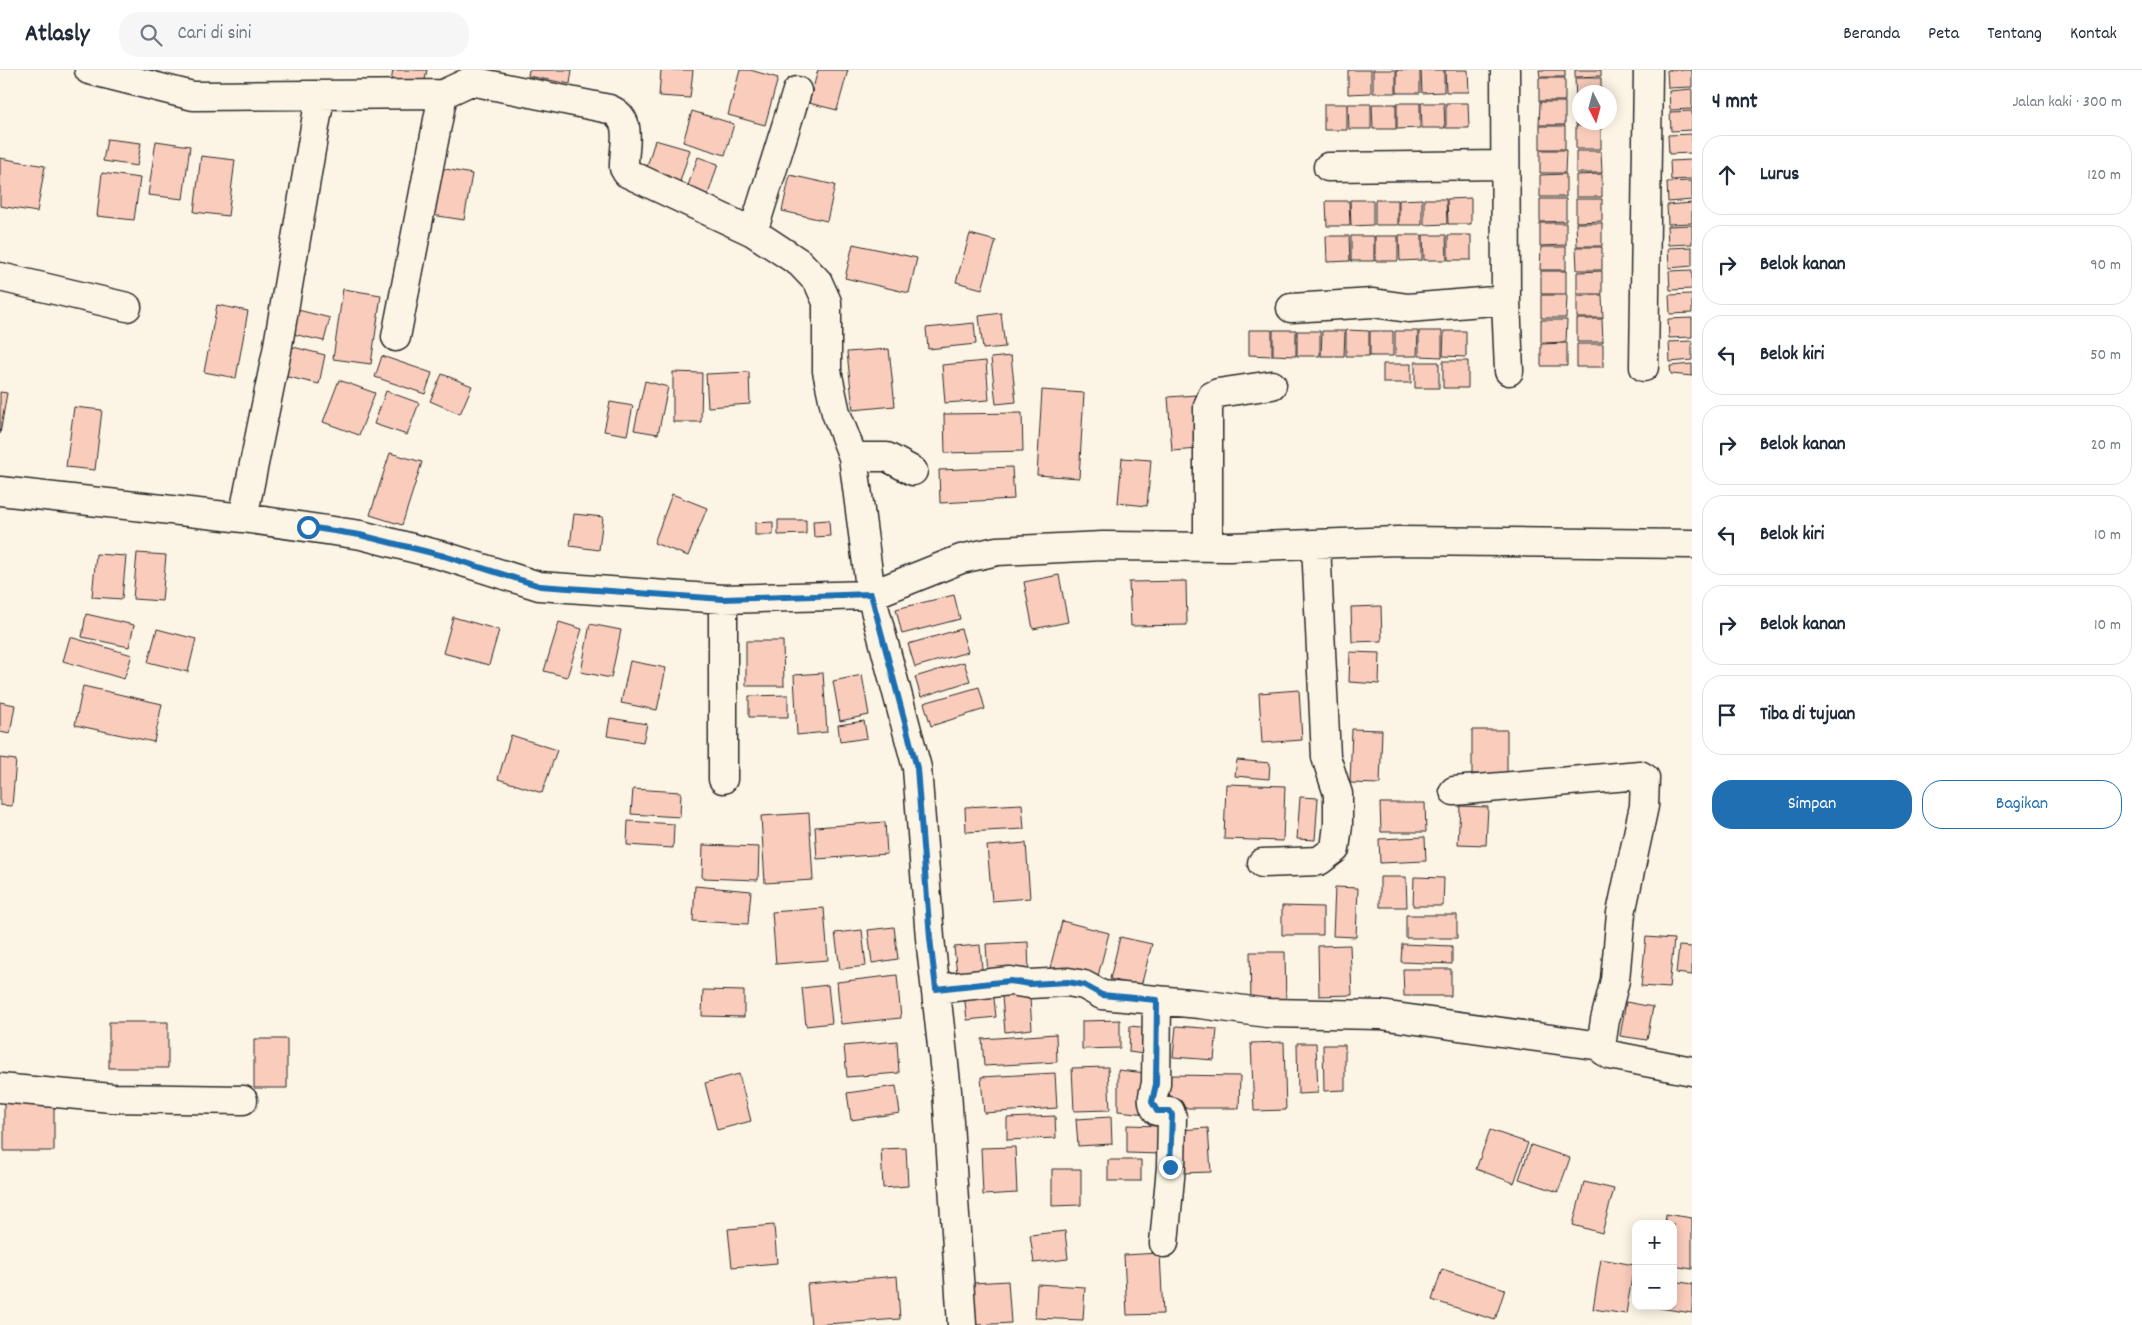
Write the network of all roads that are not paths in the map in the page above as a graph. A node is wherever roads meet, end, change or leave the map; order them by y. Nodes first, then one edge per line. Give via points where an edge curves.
1 (89, 70) edge
2 (1505, 70) edge
3 (1648, 70) edge
4 (473, 75) edge
5 (797, 91) dead end
6 (443, 94) junction
7 (320, 97) junction
8 (1505, 165) junction
9 (1328, 167) dead end
10 (753, 232) junction
11 (0, 277) edge
12 (1506, 300) junction
13 (127, 307) dead end
14 (1291, 308) dead end
15 (396, 337) dead end
16 (1644, 367) dead end
17 (1509, 371) dead end
18 (1272, 385) dead end
19 (853, 457) junction
20 (913, 471) dead end
21 (0, 491) edge
22 (243, 518) junction
23 (1316, 544) junction
24 (1692, 544) edge
25 (1208, 547) junction
26 (871, 594) junction
27 (723, 599) junction
28 (723, 779) dead end
29 (1454, 791) dead end
30 (1262, 863) dead end
31 (936, 989) junction
32 (1157, 1000) junction
33 (1601, 1046) junction
34 (1692, 1071) edge
35 (0, 1088) edge
36 (243, 1100) dead end
37 (1164, 1243) dead end
38 (962, 1325) edge

1 - 7 street via 193,96
2 - 8 street
3 - 16 street
4 - 6 street
4 - 10 street via 618,113 625,128 624,168 627,173
5 - 10 street
6 - 7 street
6 - 15 street
7 - 22 street via 277,351
8 - 9 street
8 - 12 street
10 - 19 street via 800,263 818,282 827,302 827,371 836,413
11 - 13 street
12 - 14 street via 1408,308 1373,303
12 - 17 street
18 - 25 street via 1218,393 1212,396 1208,406
19 - 20 street via 887,457
19 - 26 street
21 - 22 street
22 - 27 street via 360,535 444,556 540,586
23 - 24 street via 1398,541
23 - 25 street
23 - 30 street via 1326,757 1338,794 1335,849 1319,861
25 - 26 street via 1103,546 997,551 961,559
26 - 27 street
26 - 31 street via 917,768
27 - 28 street
29 - 33 street via 1640,775 1645,778 1644,806 1621,914 1615,980
31 - 32 street via 1010,981 1030,984 1068,982 1084,985 1102,995
31 - 38 street via 947,1091
32 - 33 street via 1267,1013 1381,1015
32 - 37 street via 1153,1106 1157,1111 1170,1111 1172,1117
33 - 34 street via 1610,1054
35 - 36 street via 112,1098

